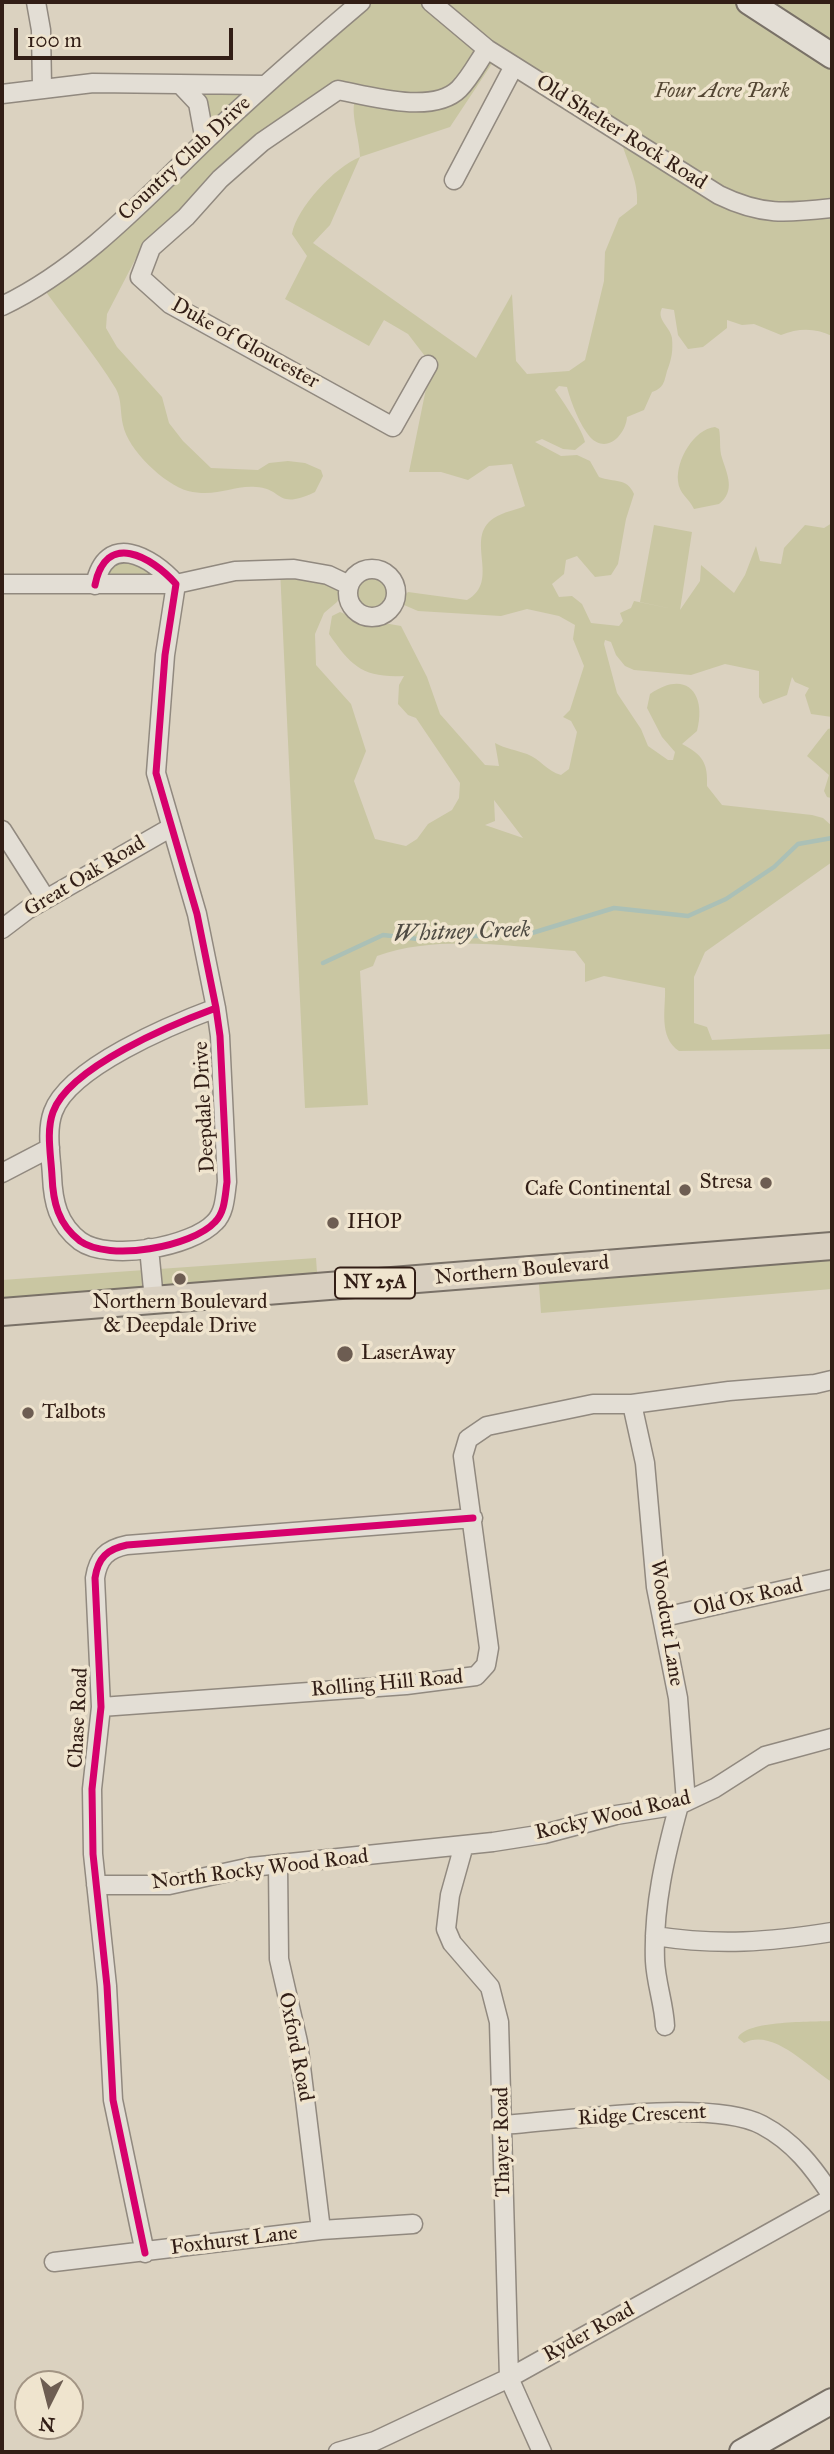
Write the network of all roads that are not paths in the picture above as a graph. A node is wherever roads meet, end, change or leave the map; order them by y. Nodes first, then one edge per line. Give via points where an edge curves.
1 (36, 2) edge
2 (361, 2) edge
3 (431, 2) edge
4 (749, 2) edge
5 (487, 49) junction
6 (832, 56) edge
7 (514, 66) junction
8 (181, 85) junction
9 (264, 85) junction
10 (42, 87) junction
11 (2, 94) edge
12 (205, 141) junction
13 (454, 180) dead end
14 (832, 208) edge
15 (2, 306) edge
16 (428, 365) dead end
17 (2, 584) edge
18 (176, 584) junction
19 (95, 585) junction
20 (349, 585) dead end
21 (170, 828) junction
22 (2, 830) edge
23 (46, 899) junction
24 (2, 929) edge
25 (216, 1009) junction
26 (50, 1148) junction
27 (2, 1173) edge
28 (832, 1246) edge
29 (149, 1248) junction
30 (154, 1300) junction
31 (2, 1312) edge
32 (832, 1380) edge
33 (632, 1404) junction
34 (473, 1518) junction
35 (832, 1578) edge
36 (664, 1617) junction
37 (101, 1707) junction
38 (832, 1738) edge
39 (683, 1803) junction
40 (464, 1845) junction
41 (278, 1864) junction
42 (96, 1885) junction
43 (832, 1932) edge
44 (654, 1936) junction
45 (665, 2026) dead end
46 (502, 2125) junction
47 (832, 2197) edge
48 (414, 2224) dead end
49 (321, 2230) junction
50 (145, 2253) junction
51 (54, 2262) dead end
52 (509, 2378) junction
53 (832, 2401) edge
54 (338, 2452) edge
55 (542, 2452) edge
56 (742, 2452) edge

1 - 10 street
2 - 9 street, Country Club Drive
3 - 5 street, Old Shelter Rock Road
4 - 6 street
5 - 7 street, Old Shelter Rock Road
5 - 16 street, Duke of Gloucester via 459,89 447,97 393,101 338,90 292,120 220,179 151,248 140,277 170,304 393,427
7 - 13 street
7 - 14 street, Old Shelter Rock Road via 743,206 779,213
8 - 9 street
8 - 10 street
8 - 12 street via 198,103
9 - 12 street, Country Club Drive
10 - 11 street
12 - 15 street, Country Club Drive via 82,254 41,285
17 - 19 street
18 - 19 street
18 - 19 street via 151,561 125,553 105,561
18 - 20 street via 235,571 294,569 328,575
18 - 21 street, Deepdale Drive via 155,754 159,792
21 - 23 street, Great Oak Road
21 - 25 street, Deepdale Drive via 197,914
22 - 23 street
23 - 24 street, Great Oak Road
25 - 26 street via 161,1029 87,1074 55,1108
25 - 29 street, Deepdale Drive via 224,1105 224,1205 218,1220 202,1235 180,1244
26 - 27 street
26 - 29 street, Deepdale Drive via 53,1200 71,1233 98,1249
28 - 30 main road, Northern Boulevard / NY 25A
29 - 30 street
30 - 31 main road, Northern Boulevard / NY 25A
32 - 33 street, Rolling Hill Road
33 - 34 street, Rolling Hill Road via 602,1402 475,1432 463,1456
33 - 36 street, Woodcut Lane via 645,1463 656,1587
34 - 37 street, Chase Road via 110,1550 100,1560 96,1578
34 - 37 street, Rolling Hill Road via 489,1648 486,1665 476,1676
35 - 36 street, Old Ox Road
36 - 39 street, Woodcut Lane via 678,1698
37 - 42 street, Chase Road via 92,1789
38 - 39 street, Rocky Wood Road via 765,1756
39 - 40 street, Rocky Wood Road via 544,1834
39 - 44 street, Woodcut Lane via 661,1870
40 - 41 street, North Rocky Wood Road
40 - 46 street, Thayer Road via 446,1930 452,1943 484,1976 494,2000 500,2037
41 - 42 street, North Rocky Wood Road via 181,1884
41 - 49 street, Oxford Road via 279,1959 298,2042
42 - 50 street, Chase Road via 113,2100
43 - 44 street via 758,1943
44 - 45 street, Woodcut Lane
46 - 47 street, Ridge Crescent via 679,2112 728,2114 762,2125 785,2139 809,2161
46 - 52 street, Thayer Road
47 - 52 street, Ryder Road
48 - 49 street, Foxhurst Lane
49 - 50 street, Foxhurst Lane
50 - 51 street, Foxhurst Lane
52 - 54 street, Ryder Road via 384,2437
52 - 55 street, Thayer Road
53 - 56 street

